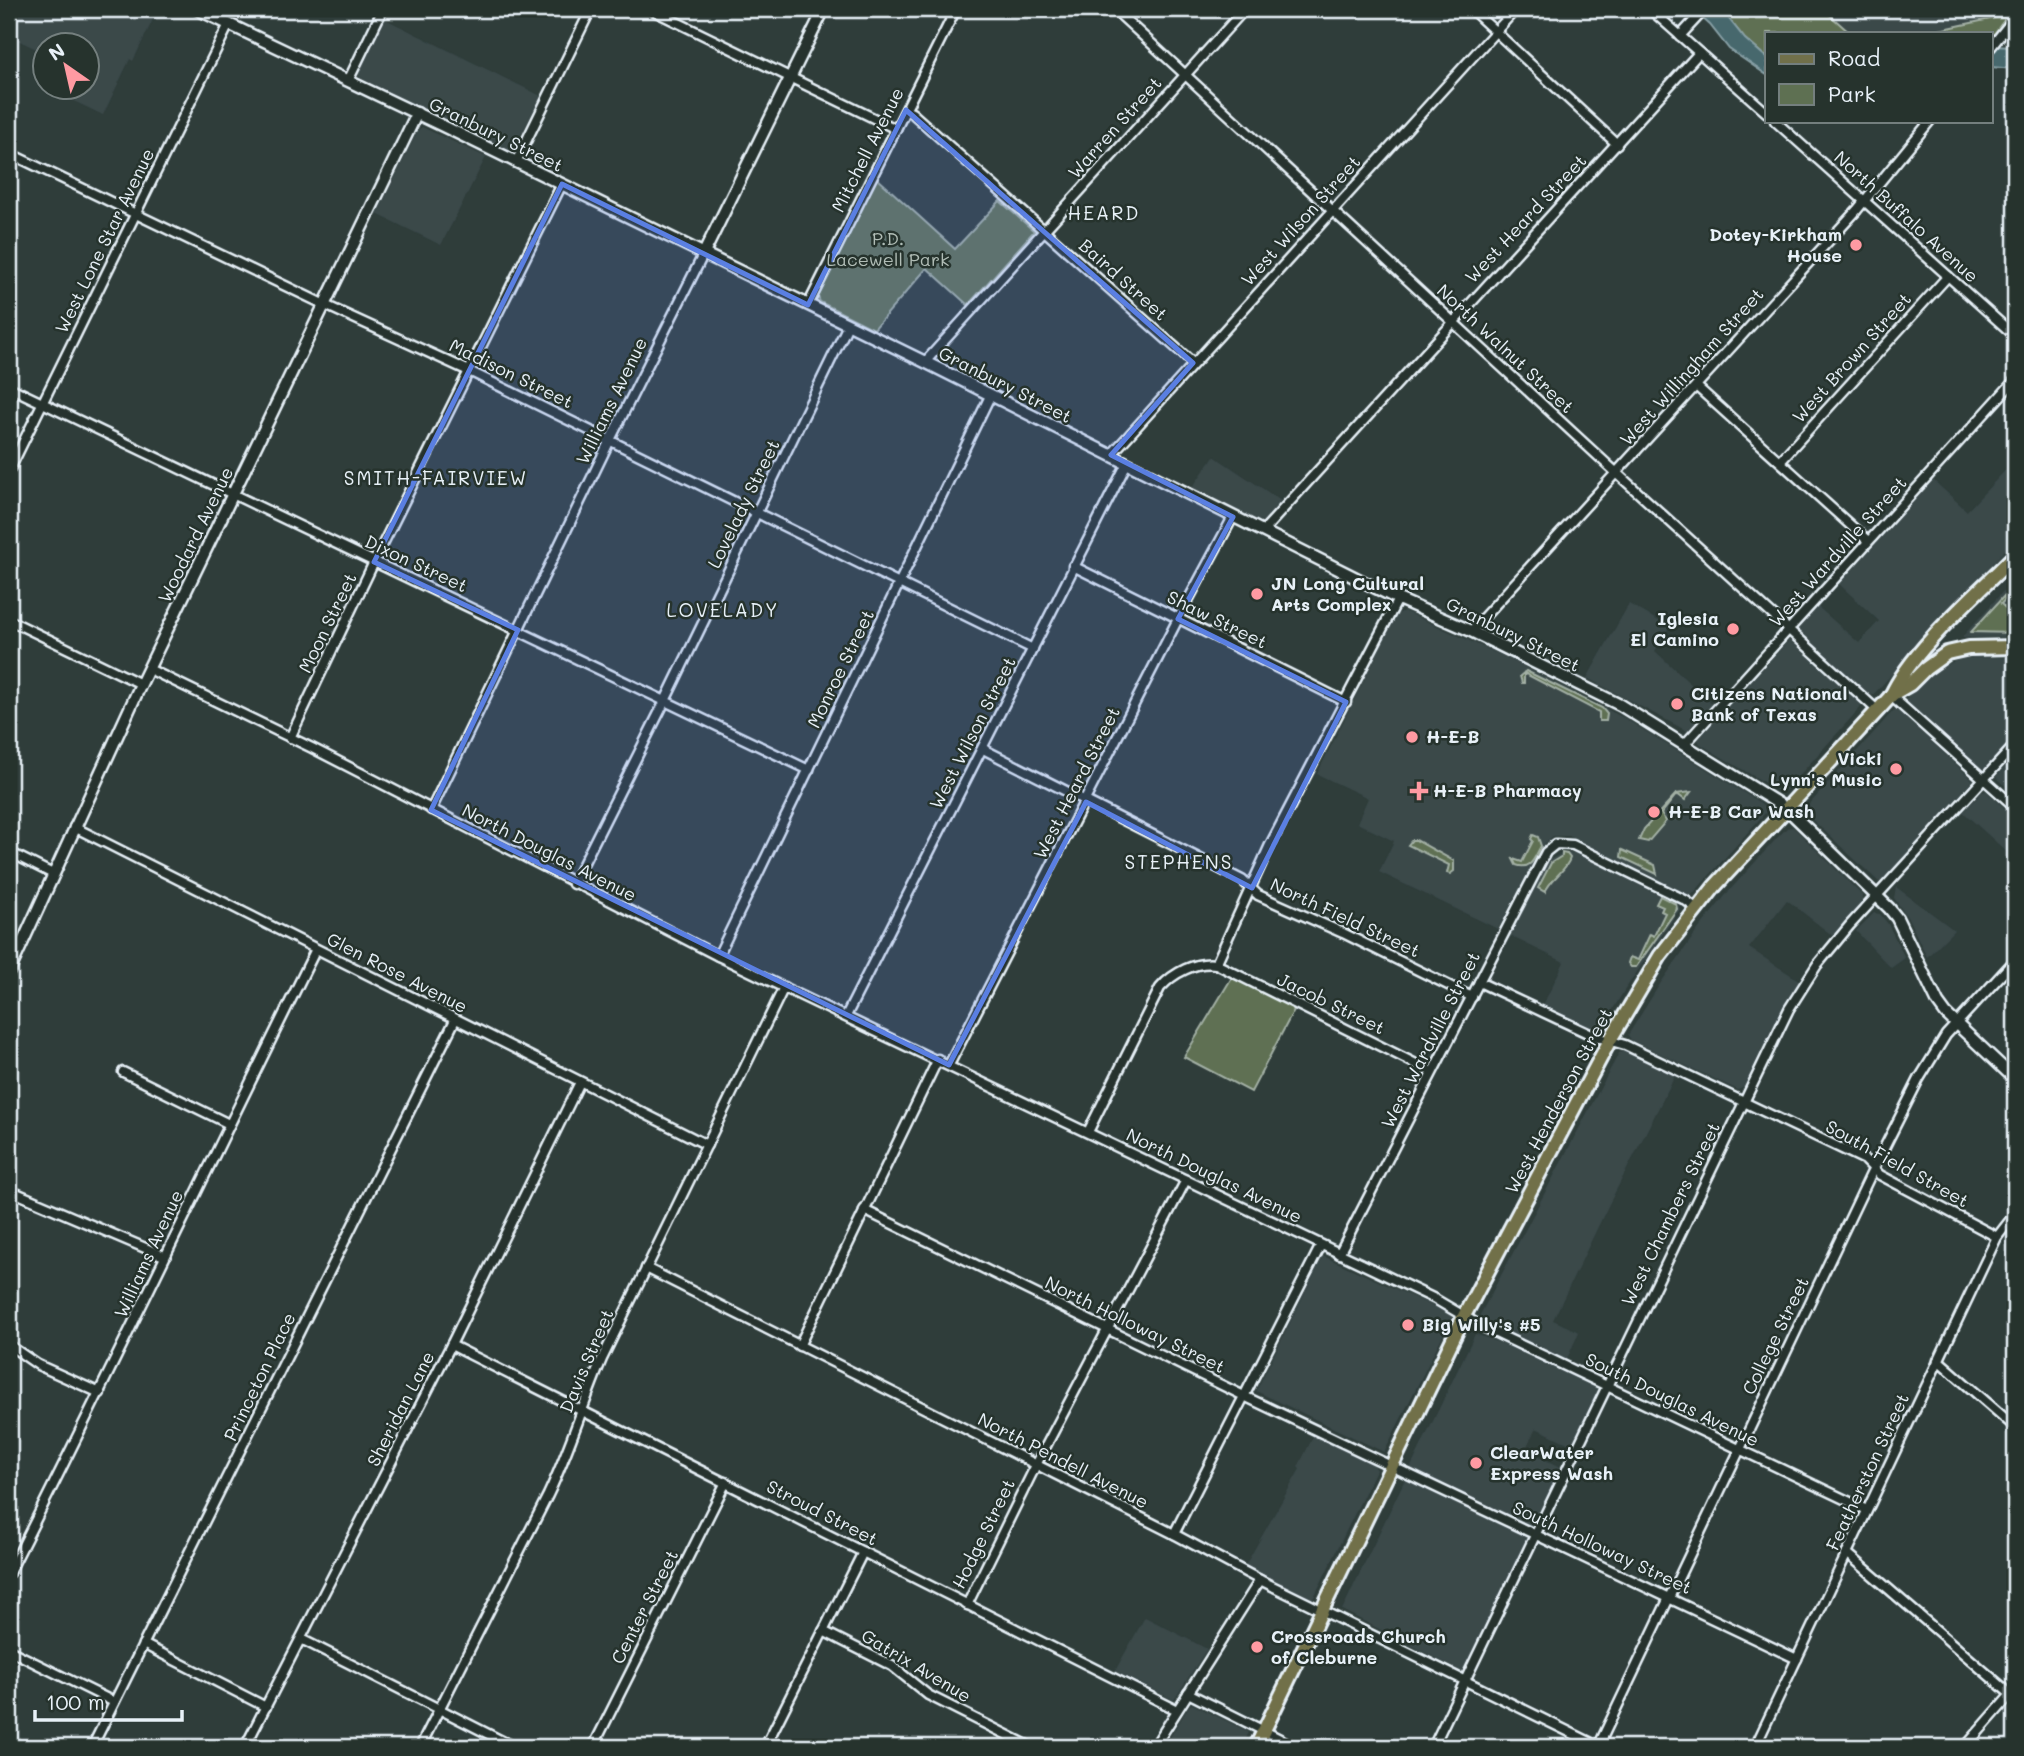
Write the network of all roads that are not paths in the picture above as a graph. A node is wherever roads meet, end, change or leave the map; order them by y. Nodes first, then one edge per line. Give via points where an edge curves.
1 (197, 9) edge
2 (383, 9) edge
3 (591, 9) edge
4 (650, 9) edge
5 (824, 9) edge
6 (956, 9) edge
7 (1114, 9) edge
8 (1245, 9) edge
9 (1471, 9) edge
10 (1516, 9) edge
11 (1650, 9) edge
12 (1702, 12) edge
13 (2015, 17) edge
14 (229, 24) junction
15 (1496, 31) junction
16 (1680, 36) junction
17 (1993, 45) edge
18 (1699, 53) junction
19 (1186, 73) junction
20 (790, 76) junction
21 (348, 81) junction
22 (906, 110) junction
23 (1765, 111) edge
24 (417, 113) junction
25 (1776, 122) edge
26 (1929, 122) edge
27 (896, 129) junction
28 (1617, 144) junction
29 (9, 153) edge
30 (516, 162) junction
31 (562, 184) junction
32 (1865, 200) junction
33 (1333, 210) junction
34 (136, 214) junction
35 (1044, 230) junction
36 (703, 255) junction
37 (1948, 276) junction
38 (325, 304) junction
39 (808, 305) junction
40 (1453, 322) junction
41 (848, 325) junction
42 (2015, 336) edge
43 (925, 362) junction
44 (1193, 363) junction
45 (469, 370) junction
46 (2015, 380) edge
47 (1696, 386) junction
48 (9, 387) edge
49 (990, 396) junction
50 (42, 403) junction
51 (610, 440) junction
52 (1111, 455) junction
53 (1780, 461) junction
54 (1127, 463) junction
55 (9, 471) edge
56 (1617, 473) junction
57 (233, 494) junction
58 (757, 513) junction
59 (1233, 517) junction
60 (1262, 531) junction
61 (1868, 541) junction
62 (2015, 555) edge
63 (374, 562) junction
64 (1073, 566) junction
65 (900, 582) junction
66 (1398, 599) junction
67 (1178, 619) junction
68 (9, 620) edge
69 (519, 630) junction
70 (1788, 630) junction
71 (1471, 631) junction
72 (2015, 647) edge
73 (1033, 649) junction
74 (149, 669) junction
75 (141, 684) junction
76 (1891, 696) junction
77 (665, 701) junction
78 (1346, 702) junction
79 (1877, 710) junction
80 (290, 738) junction
81 (1684, 745) junction
82 (2015, 745) edge
83 (983, 749) junction
84 (809, 770) junction
85 (1984, 780) junction
86 (1086, 802) junction
87 (2015, 807) edge
88 (1787, 809) junction
89 (431, 810) junction
90 (74, 827) junction
91 (9, 852) edge
92 (53, 874) junction
93 (573, 884) junction
94 (1252, 888) junction
95 (1878, 896) junction
96 (1696, 908) junction
97 (316, 948) junction
98 (718, 956) junction
99 (2015, 960) edge
100 (1216, 964) junction
101 (9, 972) edge
102 (1479, 982) junction
103 (784, 987) junction
104 (1472, 997) junction
105 (846, 1016) junction
106 (455, 1020) junction
107 (1956, 1024) junction
108 (1610, 1040) junction
109 (938, 1059) junction
110 (949, 1065) junction
111 (123, 1072) dead end
112 (1432, 1072) junction
113 (2015, 1079) edge
114 (580, 1082) junction
115 (1744, 1101) junction
116 (229, 1124) junction
117 (1087, 1132) junction
118 (707, 1146) junction
119 (1874, 1169) junction
120 (1186, 1180) junction
121 (9, 1191) edge
122 (864, 1210) junction
123 (2015, 1214) edge
124 (1997, 1237) junction
125 (1321, 1245) junction
126 (1339, 1254) junction
127 (164, 1256) junction
128 (646, 1268) junction
129 (1464, 1316) junction
130 (1107, 1329) junction
131 (9, 1345) edge
132 (451, 1345) junction
133 (799, 1346) junction
134 (1938, 1360) junction
135 (1608, 1386) junction
136 (100, 1393) junction
137 (1244, 1396) junction
138 (581, 1409) junction
139 (2015, 1427) edge
140 (1739, 1450) junction
141 (1036, 1465) junction
142 (1393, 1466) junction
143 (726, 1482) junction
144 (1867, 1510) junction
145 (1174, 1534) junction
146 (1535, 1535) junction
147 (863, 1552) junction
148 (1847, 1553) junction
149 (9, 1573) edge
150 (1260, 1580) junction
151 (1669, 1597) junction
152 (967, 1605) junction
153 (1322, 1611) junction
154 (823, 1631) junction
155 (301, 1639) junction
156 (143, 1644) junction
157 (9, 1650) edge
158 (1797, 1659) junction
159 (1465, 1682) junction
160 (1188, 1693) junction
161 (2014, 1694) edge
162 (114, 1702) junction
163 (266, 1707) junction
164 (440, 1710) junction
165 (1177, 1710) junction
166 (1264, 1731) junction
167 (92, 1747) edge
168 (245, 1747) edge
169 (420, 1747) edge
170 (514, 1747) edge
171 (593, 1747) edge
172 (765, 1747) edge
173 (1031, 1747) edge
174 (1154, 1747) edge
175 (1256, 1747) edge
176 (1296, 1747) edge
177 (1433, 1747) edge
178 (1599, 1747) edge
179 (1755, 1747) edge
180 (1965, 1747) edge

1 - 14 street, Granbury Street
2 - 21 street
3 - 30 street
4 - 20 street
5 - 20 street, Williams Avenue
6 - 22 street, Mitchell Avenue
7 - 19 street, North Walnut Street
8 - 19 street, Warren Street
9 - 15 street
10 - 15 street, West Wilson Street
11 - 16 street
12 - 16 street
13 - 17 street
14 - 21 street, Granbury Street
14 - 34 street, West Lone Star Avenue
15 - 28 street
15 - 33 street, West Wilson Street
16 - 18 street
18 - 23 street
18 - 28 street, West Heard Street
19 - 33 street, North Walnut Street
19 - 35 street, Warren Street
20 - 27 street
20 - 36 street, Williams Avenue
21 - 24 street, Granbury Street
22 - 27 street, Mitchell Avenue
22 - 35 street, Baird Street
24 - 30 street, Granbury Street
24 - 38 street, Woodard Avenue
25 - 32 street, North Buffalo Avenue
26 - 32 street, West Willingham Street
27 - 39 street, Mitchell Avenue
28 - 40 street, West Heard Street
29 - 34 street, Madison Street
30 - 31 street, Granbury Street
31 - 36 street, Granbury Street
31 - 45 street, Moon Street
32 - 37 street, North Buffalo Avenue
32 - 47 street, West Willingham Street
33 - 40 street, North Walnut Street
33 - 44 street, West Wilson Street
34 - 38 street, Madison Street
34 - 50 street, West Lone Star Avenue
35 - 43 street, Warren Street
35 - 44 street, Baird Street
36 - 39 street, Granbury Street
36 - 51 street, Williams Avenue
37 - 42 street, North Buffalo Avenue
37 - 53 street, West Brown Street
38 - 45 street, Madison Street
38 - 57 street, Woodard Avenue
39 - 41 street, Granbury Street
40 - 56 street, North Walnut Street
40 - 60 street, West Heard Street
41 - 43 street, Granbury Street
41 - 58 street, Lovelady Street
43 - 49 street, Granbury Street
44 - 52 street, West Wilson Street
45 - 51 street, Madison Street
45 - 63 street, Moon Street
46 - 61 street, West Wardville Street
47 - 53 street
47 - 56 street, West Willingham Street
48 - 50 street, Dixon Street
49 - 52 street, Granbury Street
49 - 65 street, Monroe Street
50 - 55 street, West Lone Star Avenue
50 - 57 street, Dixon Street
51 - 58 street, Madison Street
51 - 69 street, Williams Avenue
52 - 54 street, Granbury Street
53 - 61 street
54 - 59 street, Granbury Street
54 - 64 street, West Wilson Street
56 - 70 street, North Walnut Street
56 - 71 street, West Willingham Street
57 - 63 street, Dixon Street
57 - 74 street, Woodard Avenue
58 - 65 street, Madison Street
58 - 77 street, Lovelady Street
59 - 60 street, Granbury Street
59 - 67 street, West Heard Street
60 - 66 street, Granbury Street
61 - 70 street, West Wardville Street
62 - 76 main road, West Henderson Street via 1900,676
63 - 69 street, Dixon Street
63 - 80 street, Moon Street
64 - 67 street, Shaw Street
64 - 73 street, West Wilson Street
65 - 73 street, Madison Street
65 - 84 street, Monroe Street
66 - 71 street, Granbury Street
66 - 78 street
67 - 78 street, Shaw Street
67 - 86 street, West Heard Street
68 - 75 street
69 - 77 street, Dixon Street
69 - 89 street, Williams Avenue
70 - 79 street, North Walnut Street
70 - 81 street, West Wardville Street
71 - 81 street, Granbury Street via 1620,705
72 - 76 main road via 1947,653
73 - 83 street, West Wilson Street
74 - 75 street, Woodard Avenue
74 - 80 street, North Douglas Avenue
75 - 90 street, Woodard Avenue
76 - 79 main road, West Henderson Street
76 - 85 street
77 - 84 street, Dixon Street
77 - 93 street, Lovelady Street
78 - 94 street
79 - 88 main road, West Henderson Street
80 - 89 street, North Douglas Avenue
81 - 88 street, Granbury Street
82 - 85 street, West Chambers Street
83 - 86 street, North Field Street
83 - 105 street, West Wilson Street
84 - 98 street, Monroe Street
85 - 87 street
85 - 95 street, West Chambers Street
86 - 94 street, North Field Street
86 - 110 street, West Heard Street
88 - 95 street, Granbury Street
88 - 96 main road, West Henderson Street
89 - 93 street, North Douglas Avenue
90 - 92 street, Woodard Avenue
90 - 97 street, Glen Rose Avenue
91 - 92 street
92 - 101 street, Woodard Avenue
93 - 98 street, North Douglas Avenue
94 - 100 street
94 - 104 street, North Field Street via 1258,895
95 - 107 street, Granbury Street via 1897,918 1938,1003
95 - 115 street, West Chambers Street via 1817,965 1788,1010
96 - 102 street, West Wardville Street via 1573,845 1556,844 1546,852
96 - 108 main road, West Henderson Street via 1655,964
97 - 106 street, Glen Rose Avenue
97 - 116 street, Williams Avenue
98 - 103 street, North Douglas Avenue
99 - 107 street, College Street
100 - 112 street, Jacob Street
100 - 117 street via 1180,972 1160,988
102 - 104 street, West Wardville Street
102 - 108 street
103 - 105 street, North Douglas Avenue
103 - 118 street, Davis Street
104 - 112 street, West Wardville Street
105 - 109 street, North Douglas Avenue
106 - 114 street, Glen Rose Avenue
106 - 156 street, Princeton Place
107 - 113 street, Granbury Street
107 - 119 street, College Street via 1937,1047
108 - 115 street
108 - 129 main road, West Henderson Street
109 - 110 street, North Douglas Avenue
109 - 122 street
110 - 117 street, North Douglas Avenue
111 - 116 street
112 - 126 street, West Wardville Street
114 - 118 street, Glen Rose Avenue
114 - 132 street, Sheridan Lane
115 - 119 street, South Field Street via 1865,1160
115 - 135 street, West Chambers Street
116 - 127 street, Williams Avenue
117 - 120 street, North Douglas Avenue
118 - 128 street, Davis Street
119 - 124 street, South Field Street
119 - 140 street, College Street
120 - 125 street, North Douglas Avenue
120 - 130 street, Hodge Street
121 - 127 street
122 - 130 street, North Holloway Street
122 - 133 street
123 - 124 street, Featherston Street
124 - 134 street, Featherston Street
125 - 126 street, North Douglas Avenue
125 - 137 street
126 - 129 street, North Douglas Avenue
127 - 136 street, Williams Avenue
128 - 133 street, North Pendell Avenue
128 - 138 street, Davis Street
129 - 135 street, South Douglas Avenue
129 - 142 main road, West Henderson Street
130 - 137 street, North Holloway Street
130 - 141 street, Hodge Street
131 - 136 street via 38,1365
132 - 138 street, Stroud Street
132 - 155 street, Sheridan Lane
133 - 141 street, North Pendell Avenue
134 - 139 street
134 - 144 street, Featherston Street
135 - 140 street, South Douglas Avenue
135 - 146 street, West Chambers Street
136 - 149 street, Williams Avenue
137 - 142 street, North Holloway Street
137 - 145 street
138 - 143 street, Stroud Street
138 - 164 street, Davis Street via 566,1457
140 - 144 street, South Douglas Avenue
140 - 151 street, College Street
141 - 145 street, North Pendell Avenue
141 - 152 street, Hodge Street
142 - 146 street, South Holloway Street
142 - 153 main road, West Henderson Street
143 - 147 street, Stroud Street
143 - 171 street, Center Street
144 - 148 street, Featherston Street
145 - 150 street, North Pendell Avenue
146 - 151 street, South Holloway Street
146 - 159 street, West Chambers Street
147 - 152 street, Stroud Street
147 - 154 street
148 - 158 street, Featherston Street
148 - 161 street
150 - 153 street, North Pendell Avenue
150 - 160 street
151 - 158 street, South Holloway Street
151 - 178 street, College Street
152 - 165 street, Stroud Street
153 - 159 street, North Pendell Avenue
153 - 166 main road, West Henderson Street
154 - 172 street
154 - 173 street, Gatrix Avenue via 892,1666 928,1695
155 - 163 street, Sheridan Lane
155 - 164 street
156 - 162 street, Princeton Place
156 - 163 street
157 - 162 street
158 - 179 street, Featherston Street
159 - 177 street, West Chambers Street
159 - 178 street, North Pendell Avenue
160 - 165 street
160 - 166 street
161 - 180 street
162 - 167 street, Princeton Place
163 - 168 street, Sheridan Lane
164 - 169 street, Davis Street
164 - 170 street
165 - 174 street
166 - 175 main road, West Henderson Street
166 - 176 street

